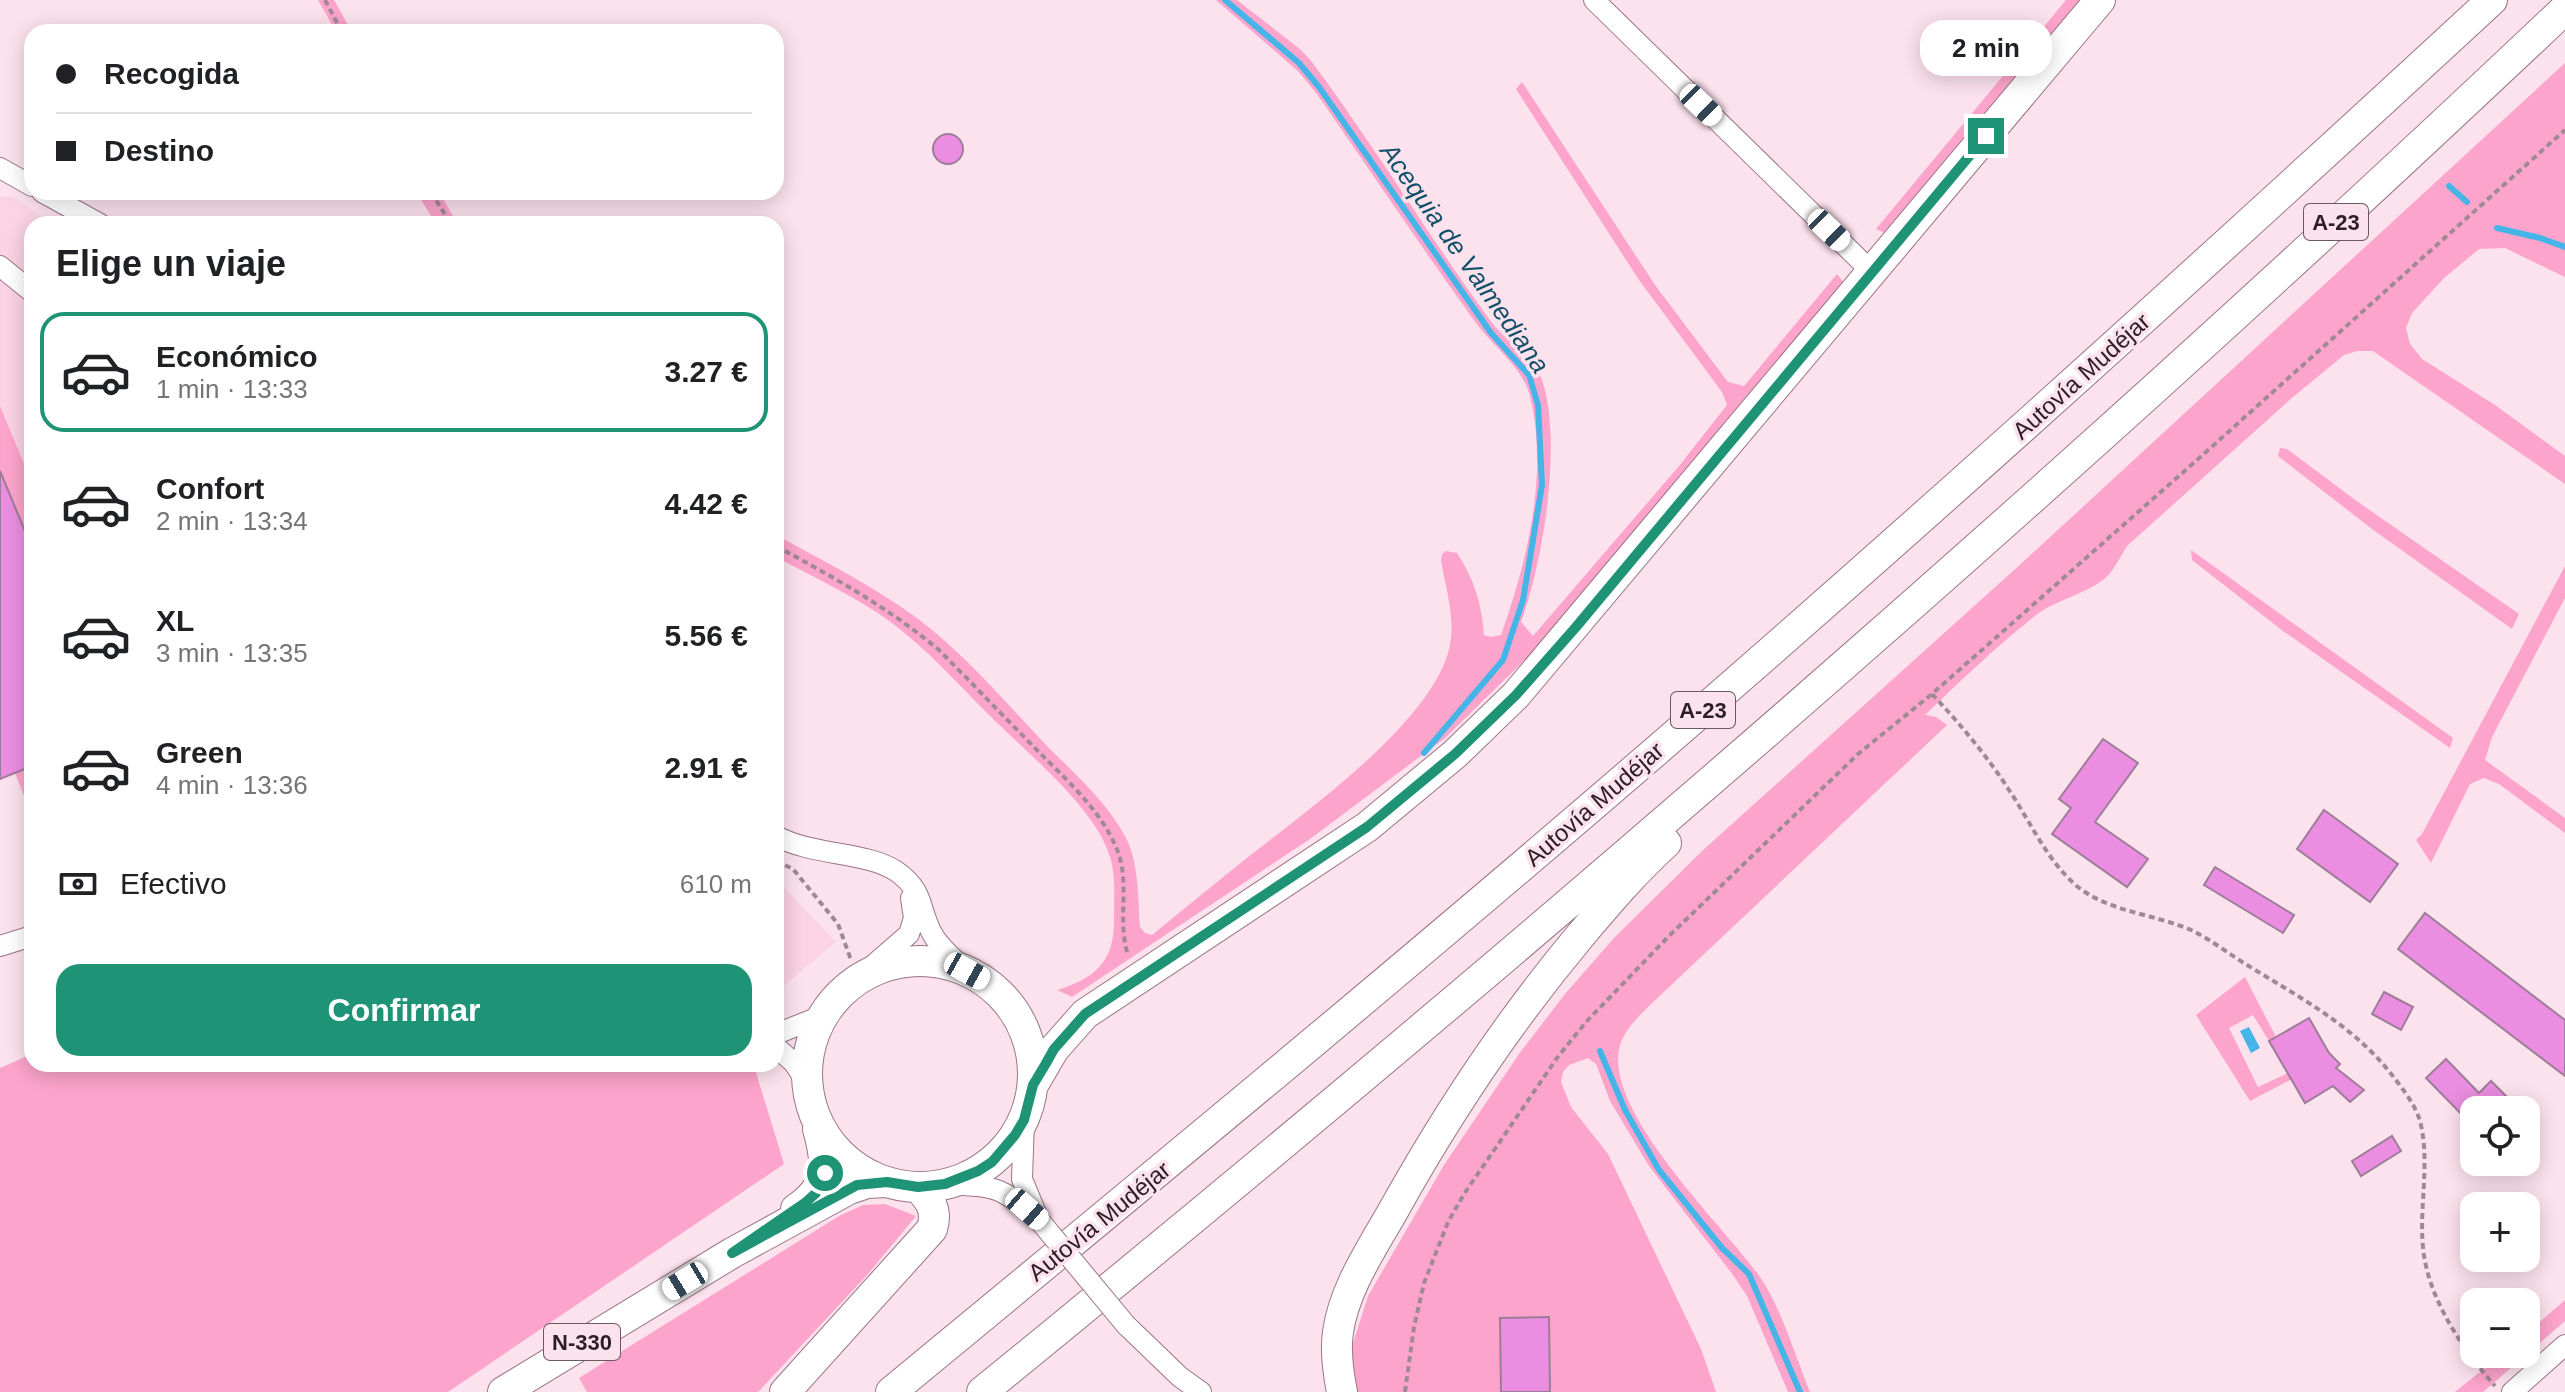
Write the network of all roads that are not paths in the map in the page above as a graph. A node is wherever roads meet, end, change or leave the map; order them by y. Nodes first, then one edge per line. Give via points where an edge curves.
1 (1594, 0) edge
2 (2100, 0) edge
3 (2492, 0) edge
4 (2565, 9) edge
5 (0, 168) edge
6 (24, 182) edge
7 (56, 200) edge
8 (86, 216) edge
9 (0, 266) edge
10 (1872, 272) junction
11 (24, 286) edge
12 (1693, 796) junction
13 (784, 839) edge
14 (905, 879) junction
15 (24, 938) edge
16 (0, 946) edge
17 (967, 971) junction
18 (851, 976) junction
19 (1012, 1008) junction
20 (1085, 1014) junction
21 (824, 1015) junction
22 (784, 1031) edge
23 (784, 1054) edge
24 (807, 1083) junction
25 (1033, 1085) junction
26 (814, 1115) junction
27 (1024, 1120) junction
28 (887, 1182) junction
29 (932, 1186) junction
30 (1039, 1220) junction
31 (732, 1253) junction
32 (1126, 1325) junction
33 (2565, 1345) edge
34 (503, 1392) edge
35 (785, 1392) edge
36 (891, 1392) edge
37 (982, 1392) edge
38 (1174, 1392) edge
39 (1201, 1392) edge
40 (1342, 1392) edge
41 (2512, 1392) edge

1 - 10 street
2 - 10 highway, N-330
3 - 36 highway, Autovía Mudéjar / A-23 via 1740,678 1349,1014
4 - 12 highway, A-23 via 2236,314
5 - 6 street
7 - 8 street
9 - 11 street
10 - 20 highway, N-330 via 1516,695 1455,754 1367,827
12 - 37 highway, A-23
12 - 40 highway via 1678,832 1555,966 1432,1142 1351,1291 1338,1331
13 - 14 street via 877,863
14 - 17 street via 921,898 934,937
14 - 18 street via 913,907 909,934
15 - 16 street
17 - 18 highway, N-330 via 937,962 906,962
17 - 19 highway, N-330
18 - 21 highway, N-330
19 - 20 highway, N-330 via 1046,1019
19 - 25 highway, N-330 via 1032,1053
20 - 25 highway, N-330 via 1054,1049
21 - 22 street
21 - 24 highway, N-330 via 810,1047
23 - 24 street
24 - 26 highway, N-330
25 - 27 highway, N-330
26 - 28 highway, N-330 via 843,1156
26 - 31 highway, N-330 via 825,1163 816,1193
27 - 29 highway, N-330 via 992,1162
27 - 30 street via 1022,1179
28 - 29 highway, N-330
28 - 31 highway, N-330 via 857,1185
29 - 30 street via 984,1186 1007,1192
29 - 35 highway via 932,1229
30 - 32 street, bridge
31 - 34 highway, N-330
32 - 38 street
32 - 39 street
33 - 41 street

